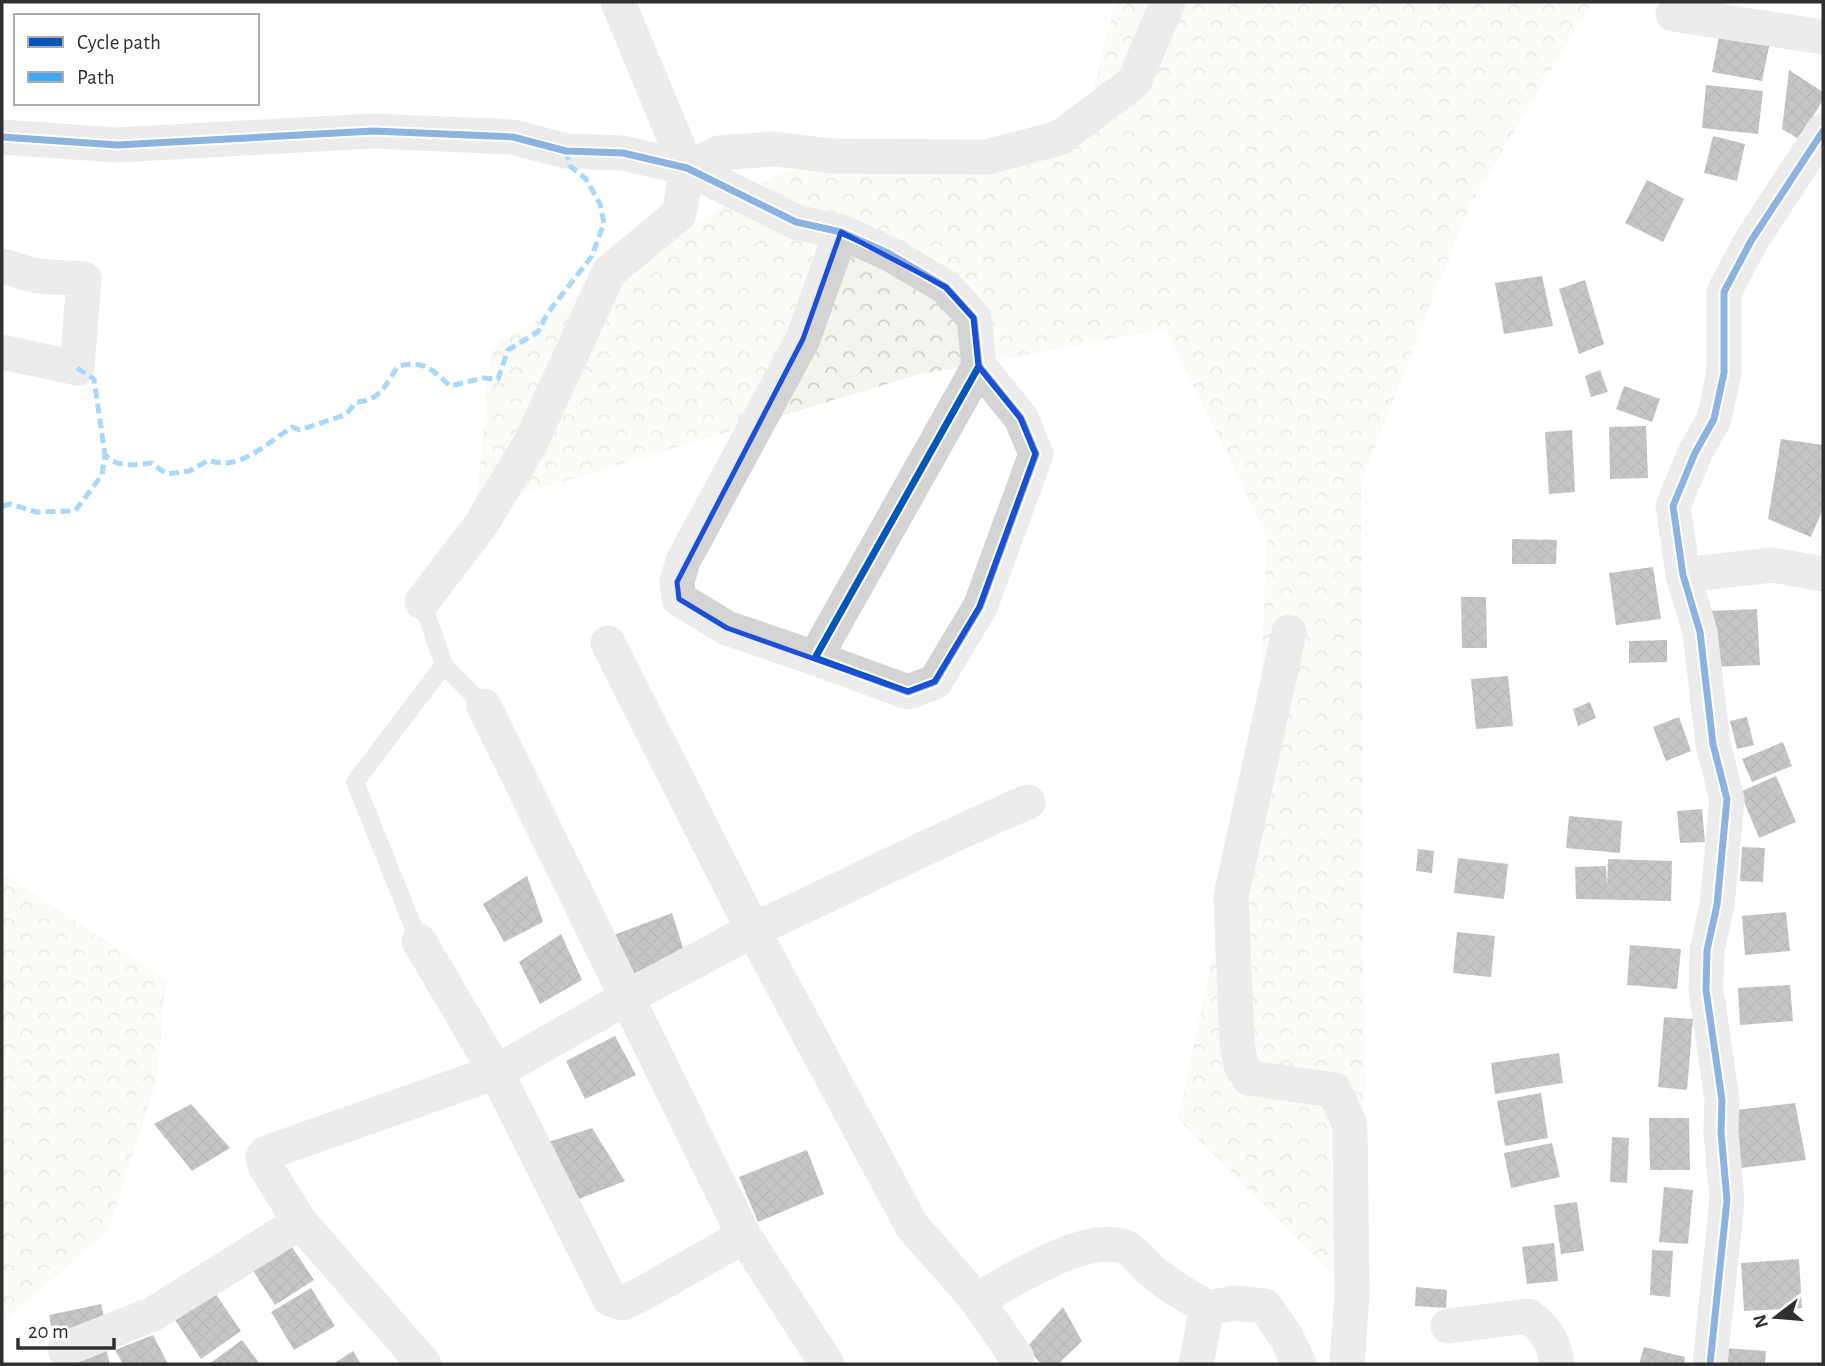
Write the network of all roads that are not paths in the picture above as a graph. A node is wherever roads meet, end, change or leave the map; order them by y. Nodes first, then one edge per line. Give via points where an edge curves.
1 (618, 2) edge
2 (1168, 2) edge
3 (1673, 14) dead end
4 (1823, 37) edge
5 (1823, 131) edge
6 (2, 137) edge
7 (687, 168) junction
8 (841, 232) junction
9 (2, 266) edge
10 (2, 352) edge
11 (979, 366) junction
12 (1823, 574) edge
13 (1684, 575) junction
14 (422, 602) joint
15 (1289, 632) dead end
16 (608, 643) dead end
17 (815, 658) junction
18 (444, 665) junction
19 (484, 706) joint
20 (1028, 802) dead end
21 (753, 930) junction
22 (419, 941) joint
23 (626, 998) junction
24 (496, 1072) junction
25 (300, 1222) junction
26 (744, 1236) junction
27 (977, 1300) junction
28 (1207, 1308) junction
29 (1448, 1326) dead end
30 (65, 1349) dead end
31 (1017, 1358) dead end
32 (424, 1364) edge
33 (827, 1364) edge
34 (1196, 1364) edge
35 (1299, 1364) edge
36 (1347, 1364) edge
37 (1557, 1364) edge
38 (1710, 1364) edge

1 - 7 street
2 - 7 street via 1134,82 1059,138 987,157 832,156 774,149 719,153
3 - 4 street
5 - 13 street via 1751,241 1724,292 1724,373 1714,419 1673,506
6 - 7 street via 117,145 373,131 513,137 566,151 623,153
7 - 8 street via 796,222
7 - 14 street via 679,214 609,272 530,444 482,523
8 - 11 street via 946,287 974,318
8 - 17 street via 803,339 683,561 677,582 679,599 727,628
9 - 10 street via 84,279 77,368
11 - 17 street
11 - 17 street via 1021,418 1036,454 980,607 935,682 908,692
12 - 13 street via 1772,565
13 - 38 street via 1700,632 1713,744 1727,799 1717,905 1707,950 1706,990 1722,1100 1727,1200
14 - 18 lane
15 - 36 street via 1231,896 1237,1043 1249,1078 1334,1090 1350,1125 1352,1296
16 - 21 street
18 - 19 lane
18 - 22 lane via 355,782
19 - 23 street
20 - 21 street via 944,837 891,868
21 - 23 street
21 - 27 street via 912,1226
22 - 24 street
23 - 24 street
23 - 26 street
24 - 25 street via 266,1153 262,1157 265,1166
24 - 26 street via 610,1299 623,1303
25 - 30 street via 153,1314
25 - 32 street
26 - 33 street
27 - 28 street via 1035,1268 1104,1243 1127,1247 1154,1273
27 - 31 street
28 - 34 street
28 - 35 street via 1235,1303 1265,1306
29 - 37 street via 1528,1316 1545,1328

